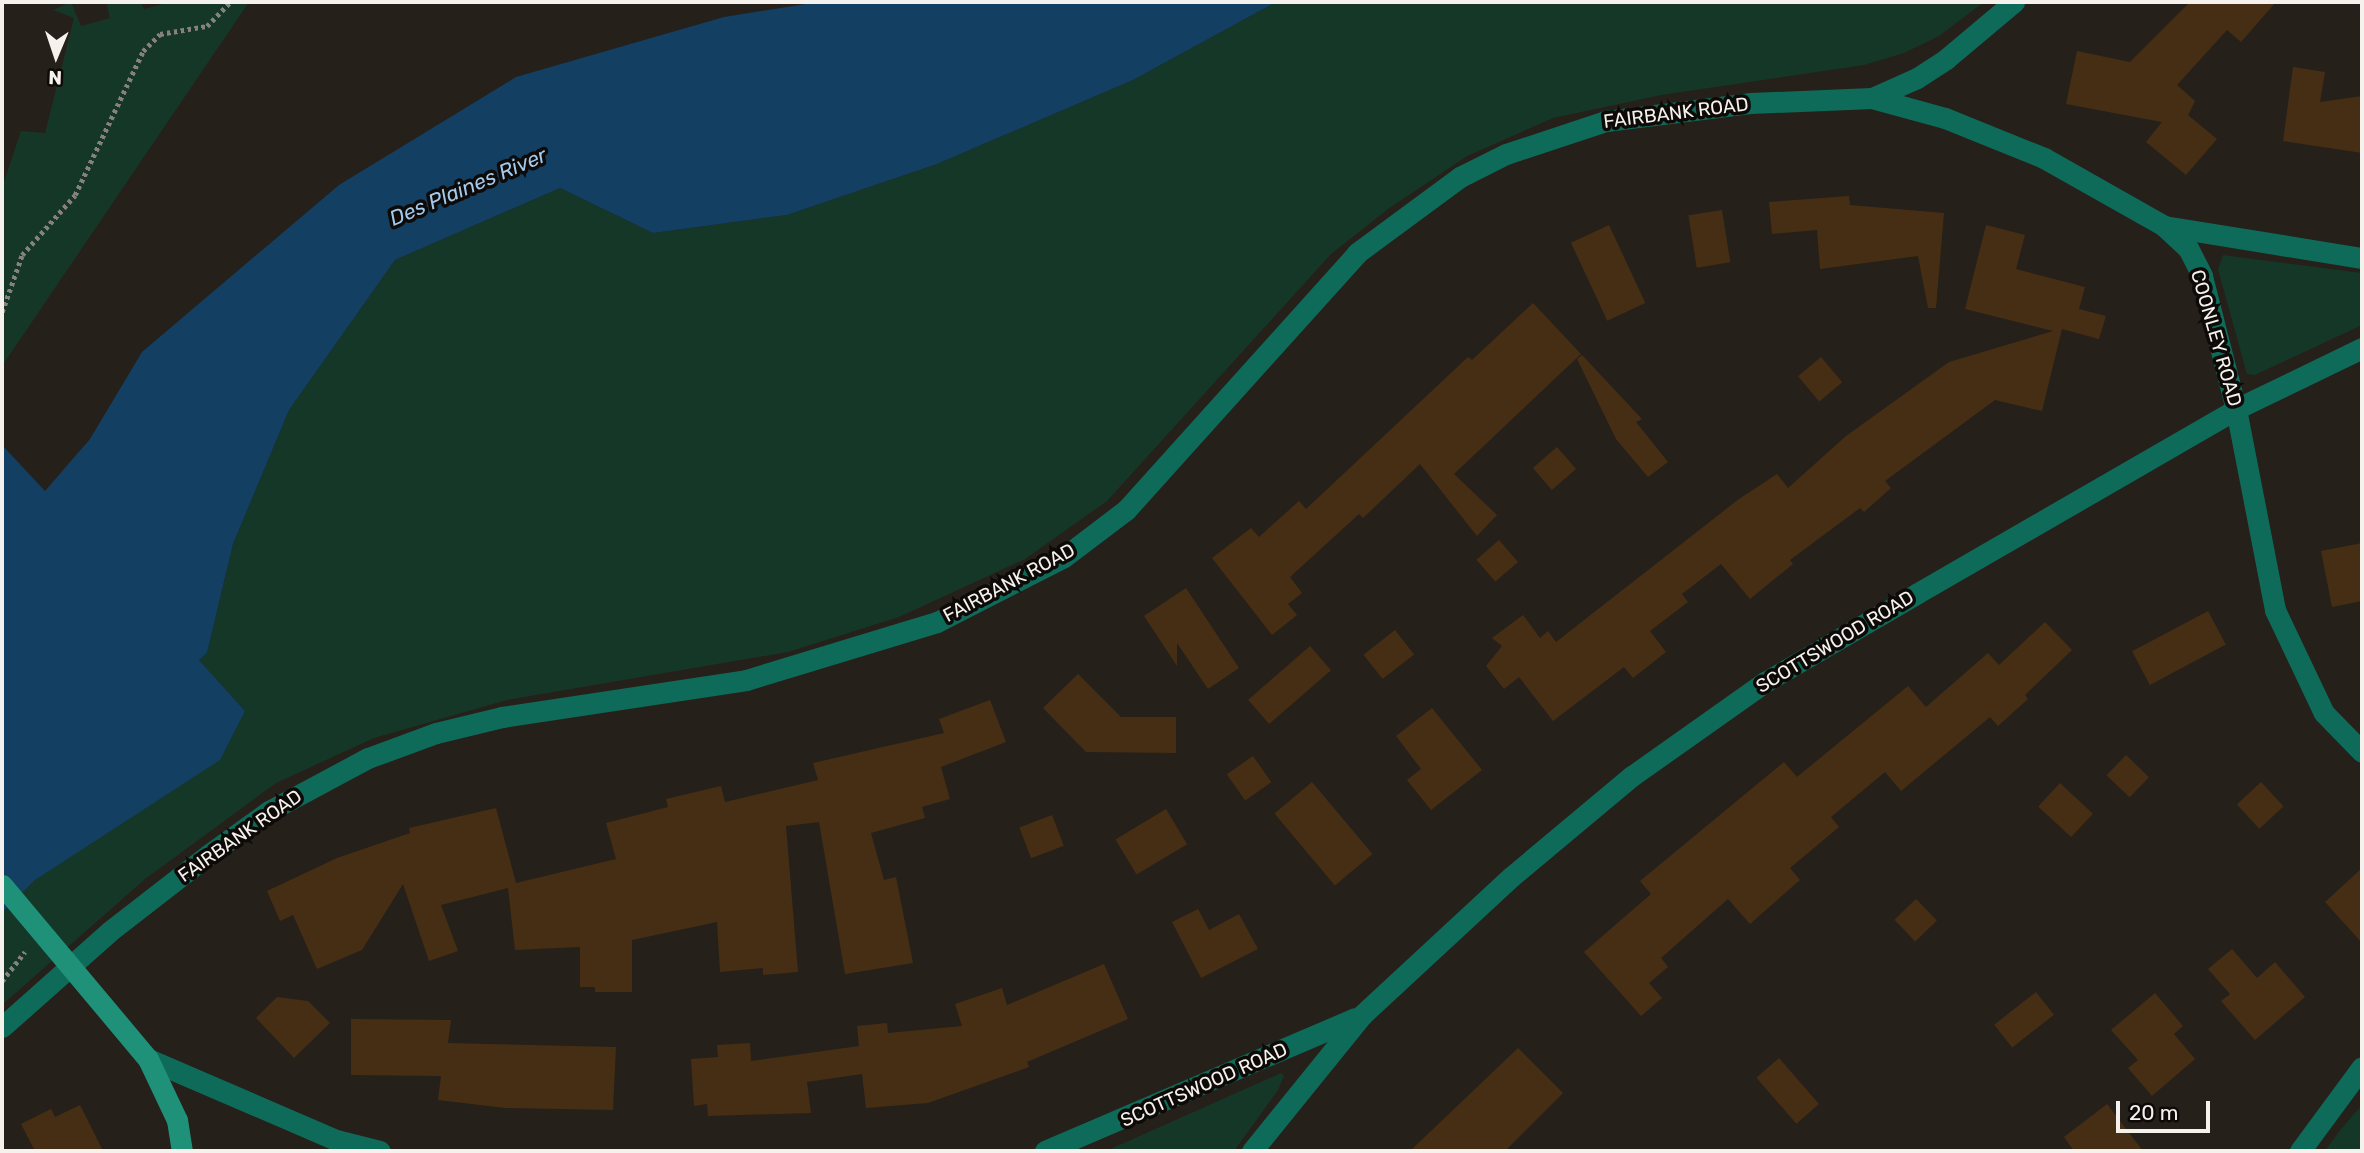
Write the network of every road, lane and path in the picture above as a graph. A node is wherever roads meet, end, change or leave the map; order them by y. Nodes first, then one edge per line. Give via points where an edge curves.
1 (230, 2) edge
2 (2014, 2) edge
3 (1872, 98) junction
4 (2164, 226) junction
5 (2362, 258) edge
6 (2, 312) edge
7 (2362, 348) edge
8 (2236, 409) junction
9 (2362, 752) edge
10 (2, 885) edge
11 (46, 936) junction
12 (72, 966) junction
13 (2, 981) edge
14 (1362, 1015) junction
15 (2, 1027) edge
16 (148, 1059) junction
17 (2362, 1068) edge
18 (182, 1151) edge
19 (380, 1151) edge
20 (1045, 1151) edge
21 (1252, 1151) edge
22 (2300, 1151) edge

1 - 6 path via 213,22 160,34 144,51 75,195 22,255
2 - 3 street, FAIRBANK ROAD via 1946,59
3 - 4 street, COONLEY ROAD via 1945,118 2044,158
3 - 12 street, FAIRBANK ROAD via 1660,111 1565,132 1506,154 1448,185 1357,253 1126,510 1064,557 937,622 746,680 514,715 436,733 368,758 269,811
4 - 5 street
4 - 8 street, COONLEY ROAD via 2188,248 2202,276
7 - 8 street, SCOTTSWOOD ROAD
8 - 9 street, COONLEY ROAD via 2275,610 2324,713
8 - 14 street, SCOTTSWOOD ROAD via 1754,690 1632,776 1511,877
10 - 11 street
11 - 12 street
11 - 13 path via 26,950
12 - 15 street, FAIRBANK ROAD
12 - 16 street
14 - 20 street, SCOTTSWOOD ROAD
14 - 21 street, SCOTTSWOOD ROAD
16 - 18 street via 177,1121
16 - 19 street via 336,1140
17 - 22 street

